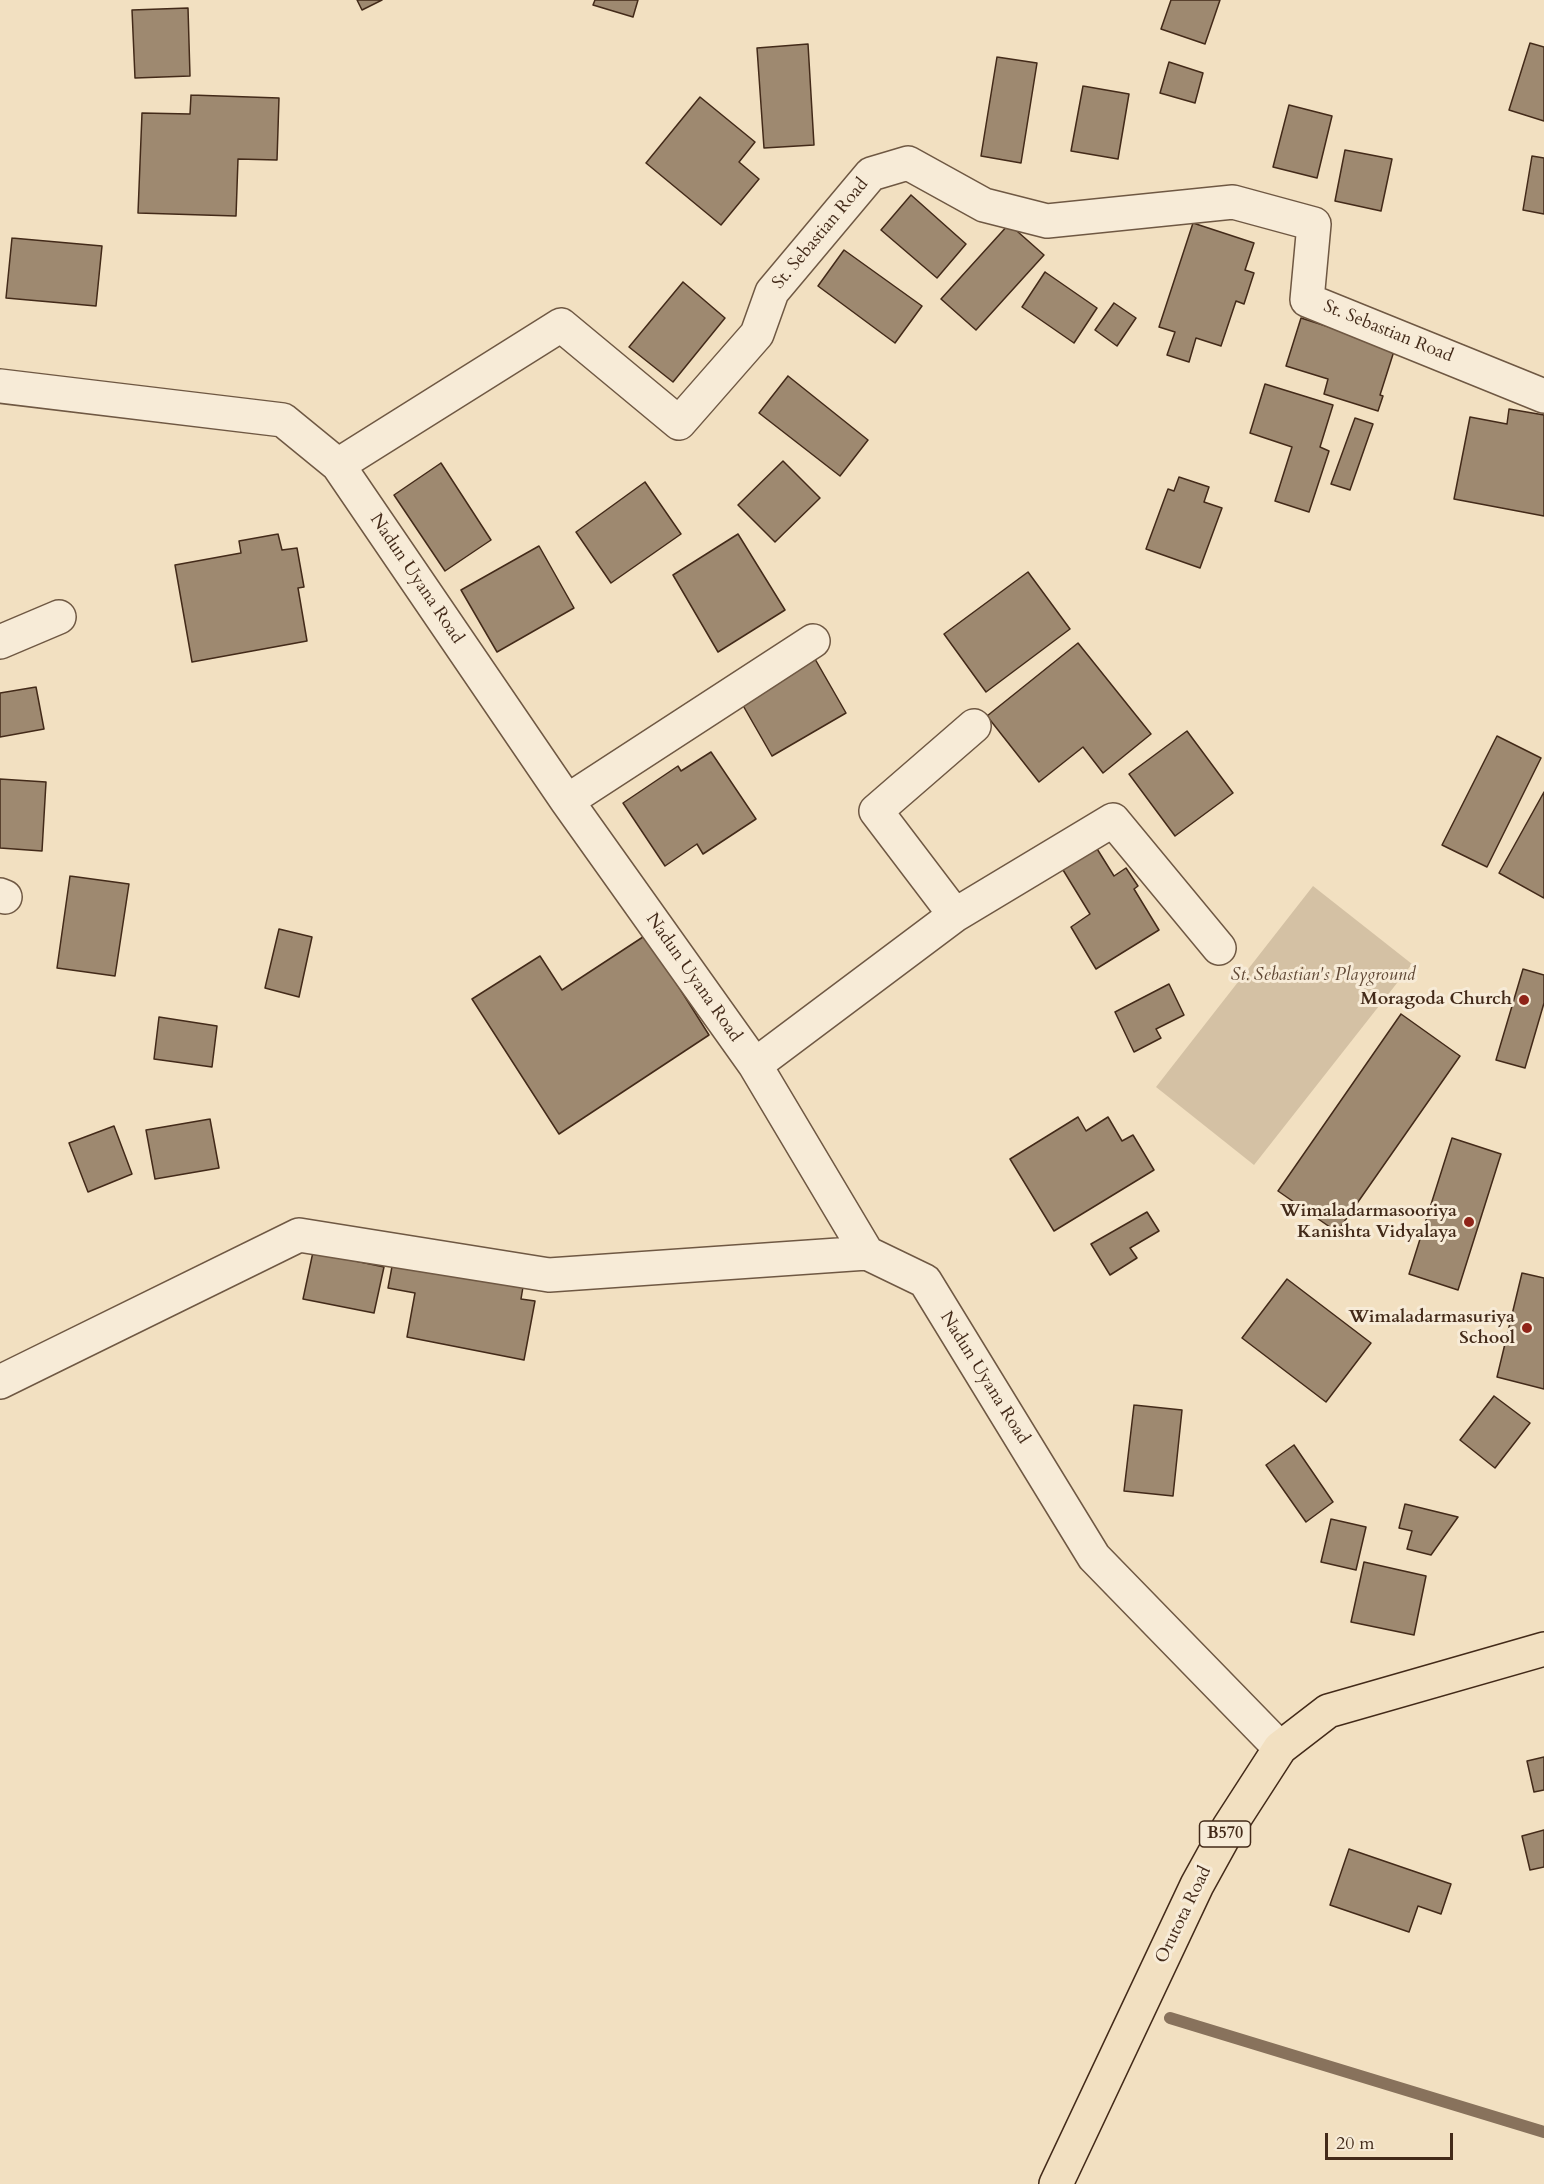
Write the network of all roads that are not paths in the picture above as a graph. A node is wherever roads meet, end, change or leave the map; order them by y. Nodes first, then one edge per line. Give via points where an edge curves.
1 (0, 386) edge
2 (1544, 396) edge
3 (338, 465) junction
4 (59, 617) dead end
5 (813, 641) dead end
6 (0, 642) edge
7 (974, 726) dead end
8 (567, 801) junction
9 (955, 915) junction
10 (1219, 948) dead end
11 (755, 1065) junction
12 (867, 1253) junction
13 (0, 1382) edge
14 (1544, 1649) edge
15 (1280, 1748) junction
16 (1056, 2184) edge

1 - 3 street, Nadun Uyana Road via 284,420
2 - 3 street, St. Sebastian Road via 1307,300 1314,224 1233,202 1047,221 984,205 908,164 871,174 772,292 757,334 679,423 561,325
3 - 8 street, Nadun Uyana Road
4 - 6 street
5 - 8 street
7 - 9 street via 876,811
8 - 11 street, Nadun Uyana Road
9 - 10 street via 1113,820
9 - 11 street
11 - 12 street, Nadun Uyana Road
12 - 13 street via 549,1275 299,1234
12 - 15 street, Nadun Uyana Road via 925,1281 1094,1557
14 - 15 main road, Orutota Road / B570 via 1328,1711
15 - 16 main road, Orutota Road / B570 via 1197,1885

